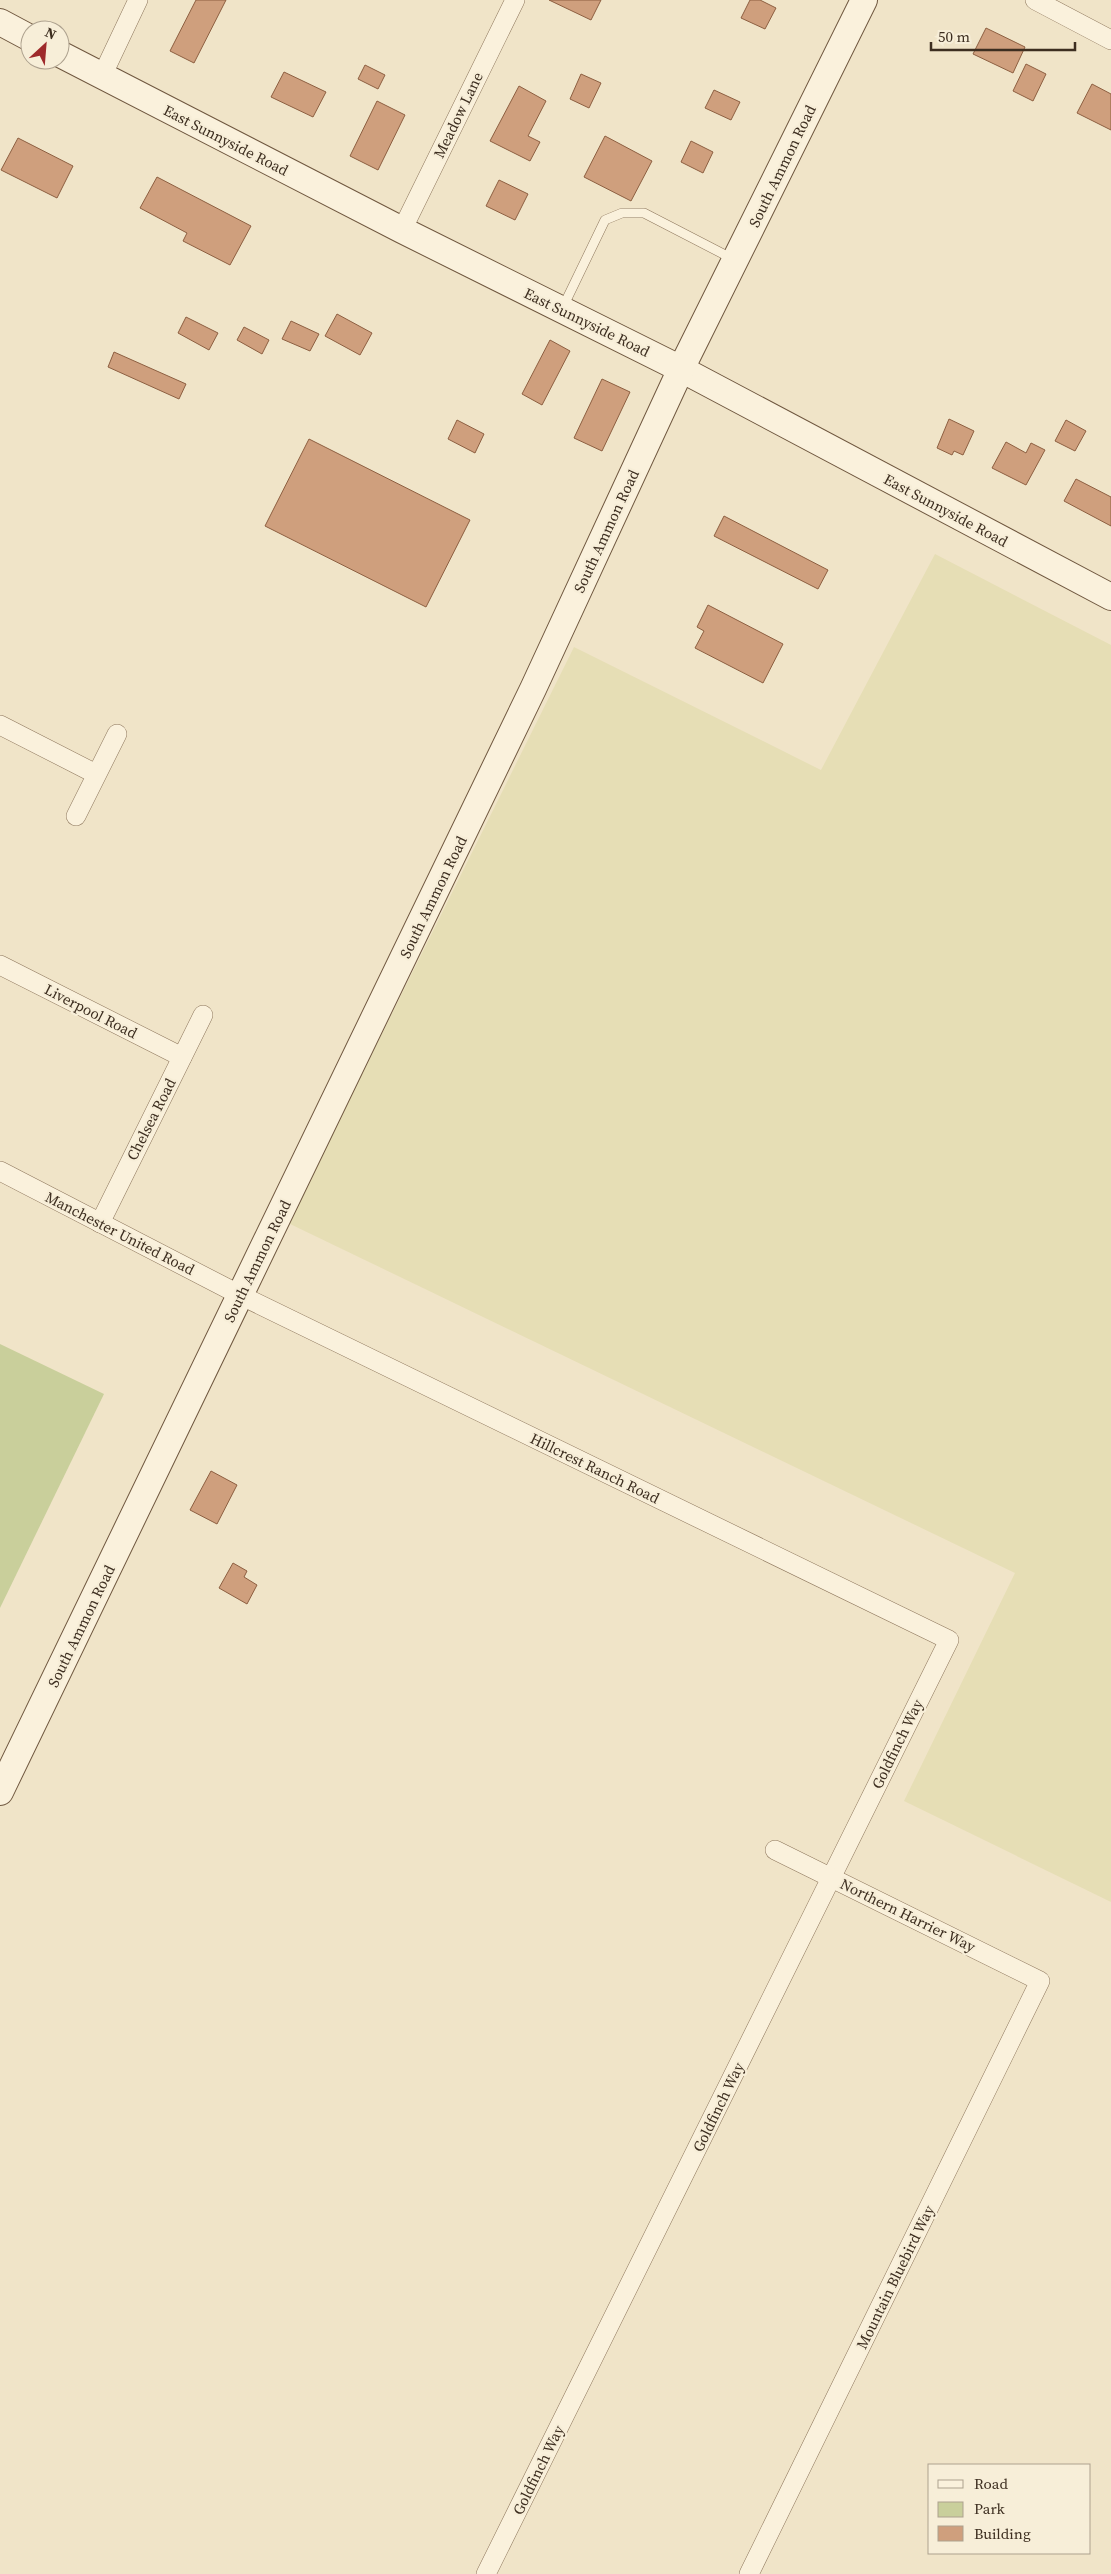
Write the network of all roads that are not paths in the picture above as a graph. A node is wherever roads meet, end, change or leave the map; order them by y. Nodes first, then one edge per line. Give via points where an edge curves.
1 (138, 0) edge
2 (515, 0) edge
3 (864, 0) edge
4 (1036, 0) edge
5 (0, 22) edge
6 (20, 33) edge
7 (1111, 40) edge
8 (70, 59) edge
9 (102, 76) junction
10 (402, 230) junction
11 (735, 260) junction
12 (562, 309) junction
13 (681, 369) junction
14 (1111, 597) edge
15 (0, 725) edge
16 (117, 734) dead end
17 (96, 774) junction
18 (76, 816) dead end
19 (0, 964) edge
20 (203, 1015) dead end
21 (182, 1057) junction
22 (0, 1171) edge
23 (100, 1222) junction
24 (240, 1295) junction
25 (949, 1640) joint
26 (0, 1792) edge
27 (775, 1850) dead end
28 (831, 1878) junction
29 (1040, 1980) joint
30 (486, 2574) edge
31 (749, 2574) edge

1 - 9 street
2 - 10 street, Meadow Lane
3 - 11 main road, South Ammon Road
4 - 7 street
5 - 6 main road
8 - 9 main road, East Sunnyside Road
9 - 10 main road, East Sunnyside Road
10 - 12 main road, East Sunnyside Road
11 - 12 lane via 644,214 622,213 605,220
11 - 13 main road, South Ammon Road
12 - 13 main road, East Sunnyside Road
13 - 14 main road, East Sunnyside Road
13 - 24 main road, South Ammon Road via 533,689
15 - 17 street
16 - 17 street
17 - 18 street
19 - 21 street, Liverpool Road
20 - 21 street, Chelsea Road
21 - 23 street, Chelsea Road
22 - 23 street, Manchester United Road
23 - 24 street, Manchester United Road
24 - 25 street, Hillcrest Ranch Road
24 - 26 main road, South Ammon Road
25 - 28 street, Goldfinch Way
27 - 28 street, Northern Harrier Way
28 - 29 street, Northern Harrier Way
28 - 30 street, Goldfinch Way
29 - 31 street, Mountain Bluebird Way

